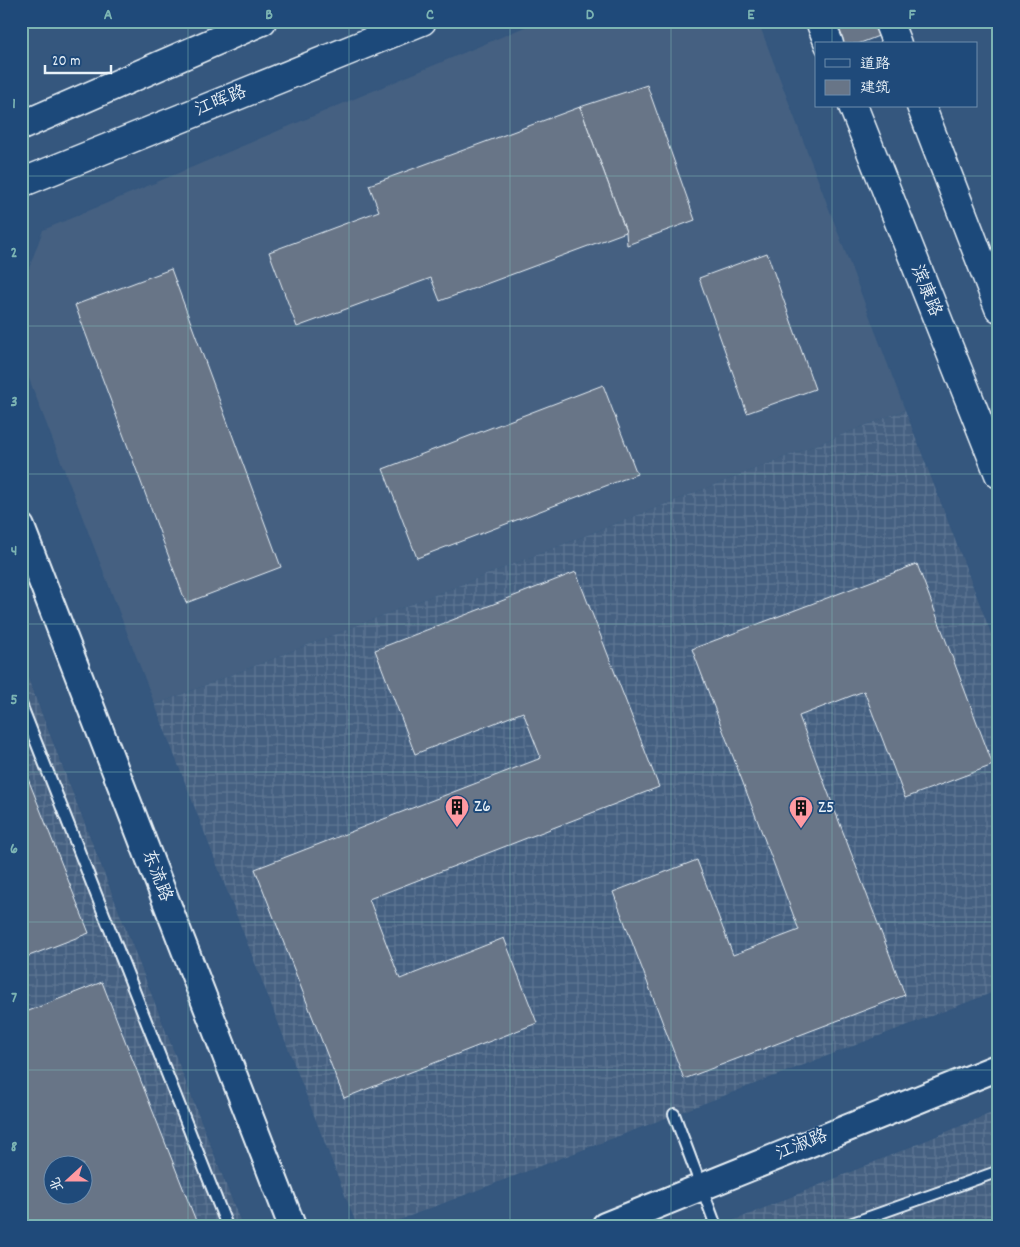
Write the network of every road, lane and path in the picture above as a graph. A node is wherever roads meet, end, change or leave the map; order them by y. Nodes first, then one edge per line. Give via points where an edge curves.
1 (262, 21) edge
2 (422, 21) edge
3 (820, 21) edge
4 (888, 21) edge
5 (828, 42) edge
6 (896, 42) edge
7 (854, 108) edge
8 (922, 108) edge
9 (21, 126) edge
10 (21, 183) edge
11 (999, 308) edge
12 (999, 474) edge
13 (21, 526) edge
14 (28, 562) edge
15 (21, 704) edge
16 (999, 1067) edge
17 (674, 1114) dead end
18 (999, 1171) edge
19 (701, 1187) junction
20 (227, 1226) edge
21 (292, 1226) edge
22 (605, 1226) edge
23 (716, 1226) edge
24 (844, 1226) edge

1 - 9 main road
2 - 10 main road, 江晖路
3 - 5 main road
4 - 6 main road
7 - 12 main road, 滨康路
8 - 11 main road
13 - 14 street, 东流路
14 - 21 street, 东流路
15 - 20 lane
16 - 19 street, 江淑路
17 - 19 lane
18 - 24 lane
19 - 22 street, 江淑路
19 - 23 lane

